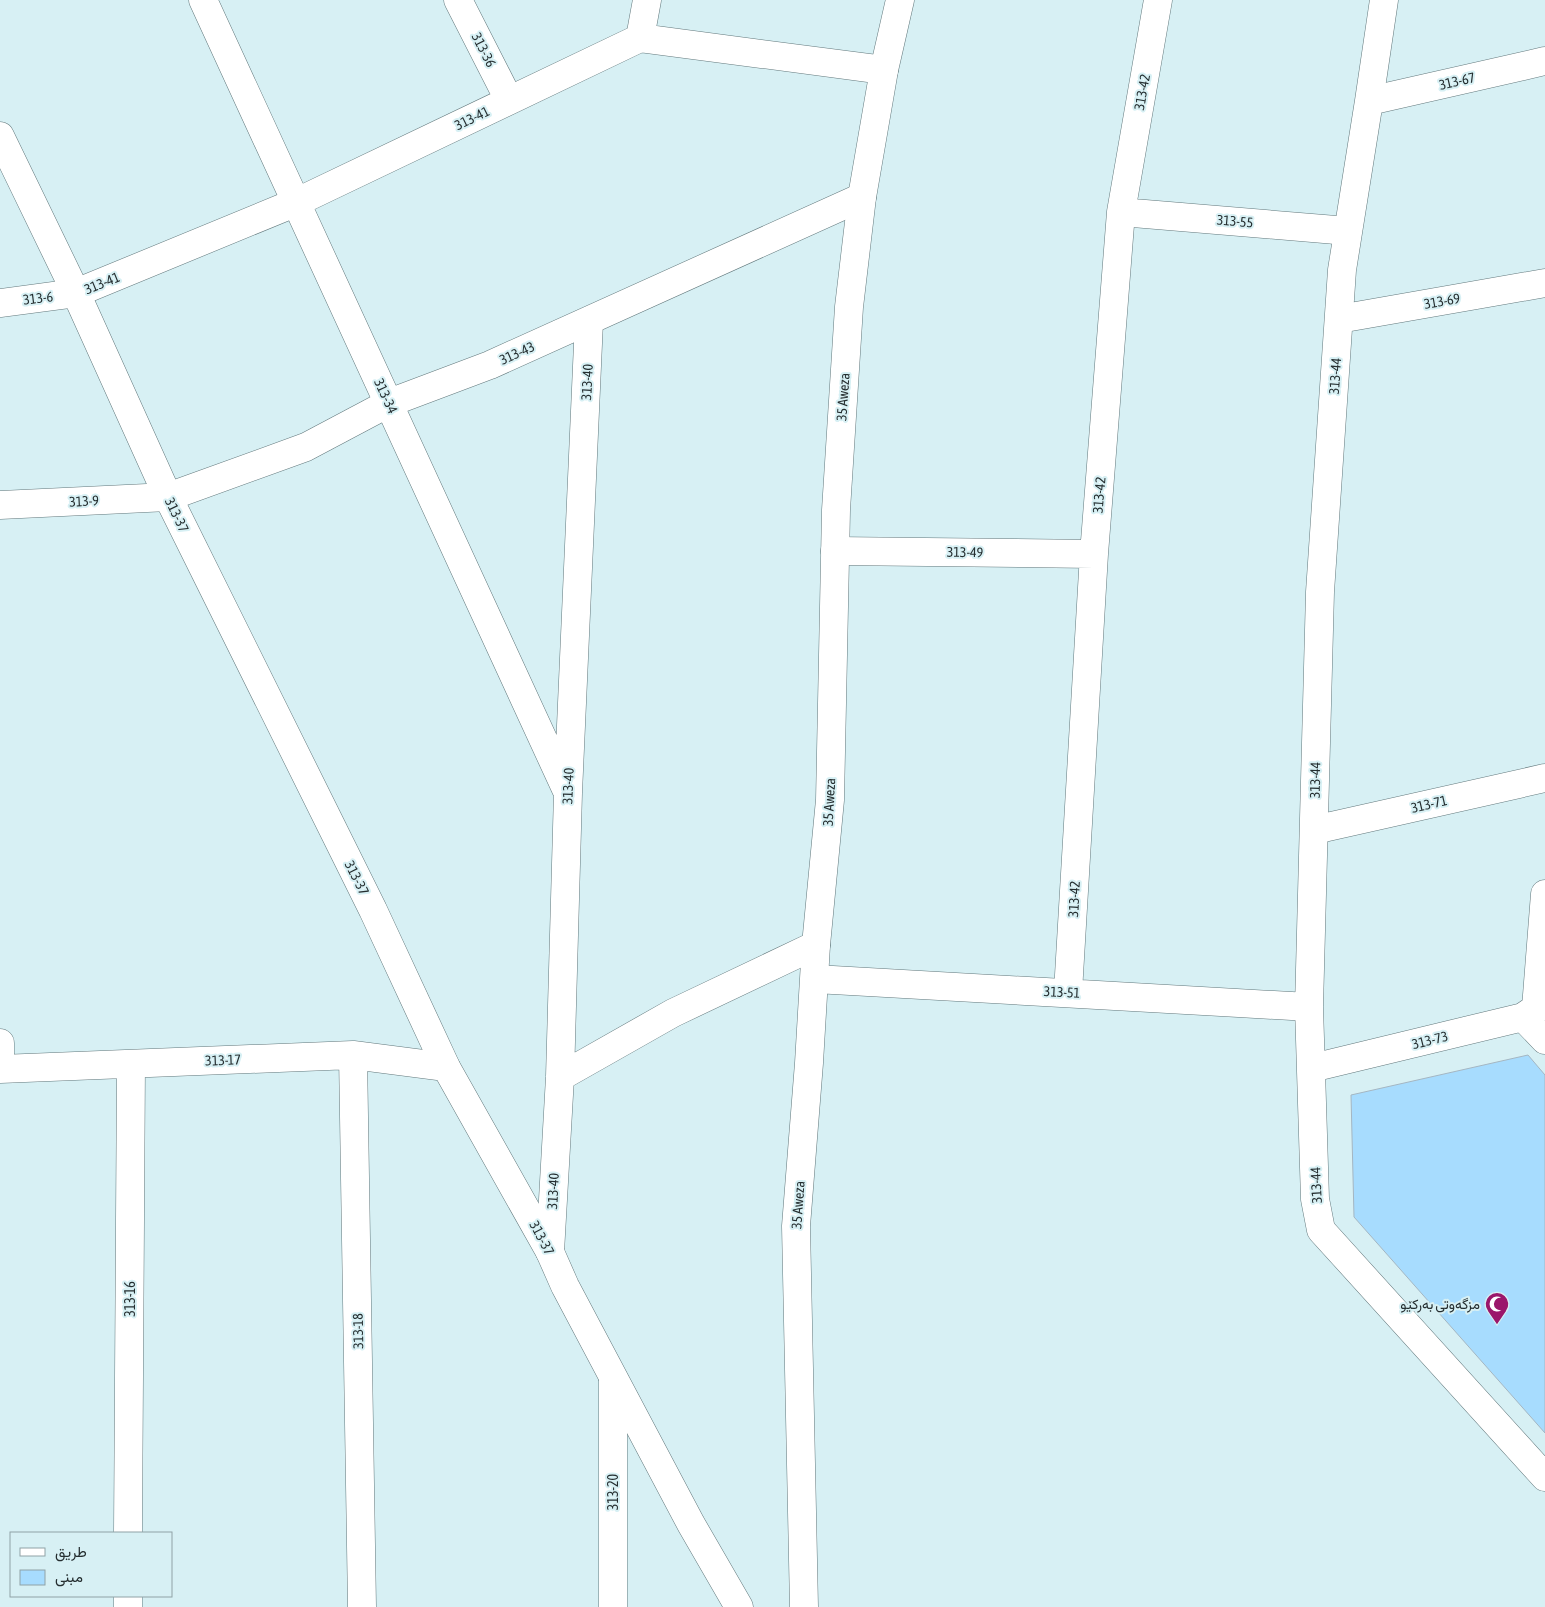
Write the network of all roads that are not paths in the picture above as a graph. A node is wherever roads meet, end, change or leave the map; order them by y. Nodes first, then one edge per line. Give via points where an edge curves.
1 (203, 0) edge
2 (458, 0) edge
3 (647, 0) edge
4 (900, 0) edge
5 (1158, 0) edge
6 (1384, 0) edge
7 (640, 38) junction
8 (1545, 61) edge
9 (884, 70) junction
10 (509, 100) junction
11 (1370, 100) junction
12 (0, 136) edge
13 (862, 197) junction
14 (296, 202) junction
15 (1121, 212) junction
16 (1348, 231) junction
17 (1545, 283) edge
18 (76, 293) junction
19 (0, 303) edge
20 (1339, 320) junction
21 (589, 321) junction
22 (389, 403) junction
23 (168, 497) junction
24 (0, 506) edge
25 (835, 551) junction
26 (1094, 554) junction
27 (1545, 778) edge
28 (568, 793) junction
29 (1314, 830) junction
30 (1545, 894) edge
31 (816, 944) junction
32 (815, 979) junction
33 (1068, 992) junction
34 (1309, 1007) junction
35 (1535, 1011) edge
36 (1545, 1040) edge
37 (0, 1043) edge
38 (354, 1055) junction
39 (131, 1064) junction
40 (446, 1067) junction
41 (1312, 1068) junction
42 (0, 1070) edge
43 (560, 1077) junction
44 (550, 1252) junction
45 (614, 1378) junction
46 (1545, 1477) edge
47 (128, 1532) edge
48 (362, 1607) edge
49 (614, 1607) edge
50 (739, 1607) edge
51 (804, 1607) edge

1 - 14 street, 313-34
2 - 10 street, 313-36
3 - 7 street
4 - 9 street, 35 Aweza
5 - 15 street, 313-42
6 - 11 street, 313-44
7 - 9 street
7 - 10 street, 313-41
8 - 11 street, 313-67
9 - 13 street, 35 Aweza
10 - 14 street, 313-41
11 - 16 street, 313-44
12 - 18 street, 313-37
13 - 21 street, 313-43
13 - 25 street, 35 Aweza via 849,307
14 - 18 street, 313-41
14 - 22 street, 313-34
15 - 16 street, 313-55
15 - 26 street, 313-42
16 - 20 street, 313-44
17 - 20 street, 313-69
18 - 19 street, 313-6
18 - 23 street, 313-37
20 - 29 street, 313-44 via 1320,592
21 - 22 street, 313-43 via 490,365
21 - 28 street, 313-40
22 - 23 street, 313-43 via 306,447
22 - 28 street, 313-34
23 - 24 street, 313-9
23 - 40 street, 313-37 via 373,910
25 - 26 street, 313-49
25 - 31 street, 35 Aweza via 830,800
26 - 33 street, 313-42
27 - 29 street, 313-71
28 - 43 street, 313-40
29 - 34 street, 313-44
30 - 35 street
31 - 32 street, 35 Aweza
31 - 43 street via 673,1014
32 - 33 street, 313-51
32 - 51 street, 35 Aweza via 796,1226
33 - 34 street, 313-51
34 - 41 street, 313-44
35 - 36 street
35 - 41 street, 313-73
37 - 42 street
38 - 39 street, 313-17
38 - 40 street, 313-17
38 - 48 street, 313-18
39 - 42 street, 313-17
39 - 47 street, 313-16
40 - 44 street, 313-37
41 - 46 street, 313-44 via 1315,1198 1321,1230
43 - 44 street, 313-40
44 - 45 street, 313-37
45 - 49 street, 313-20
45 - 50 street, 313-37

